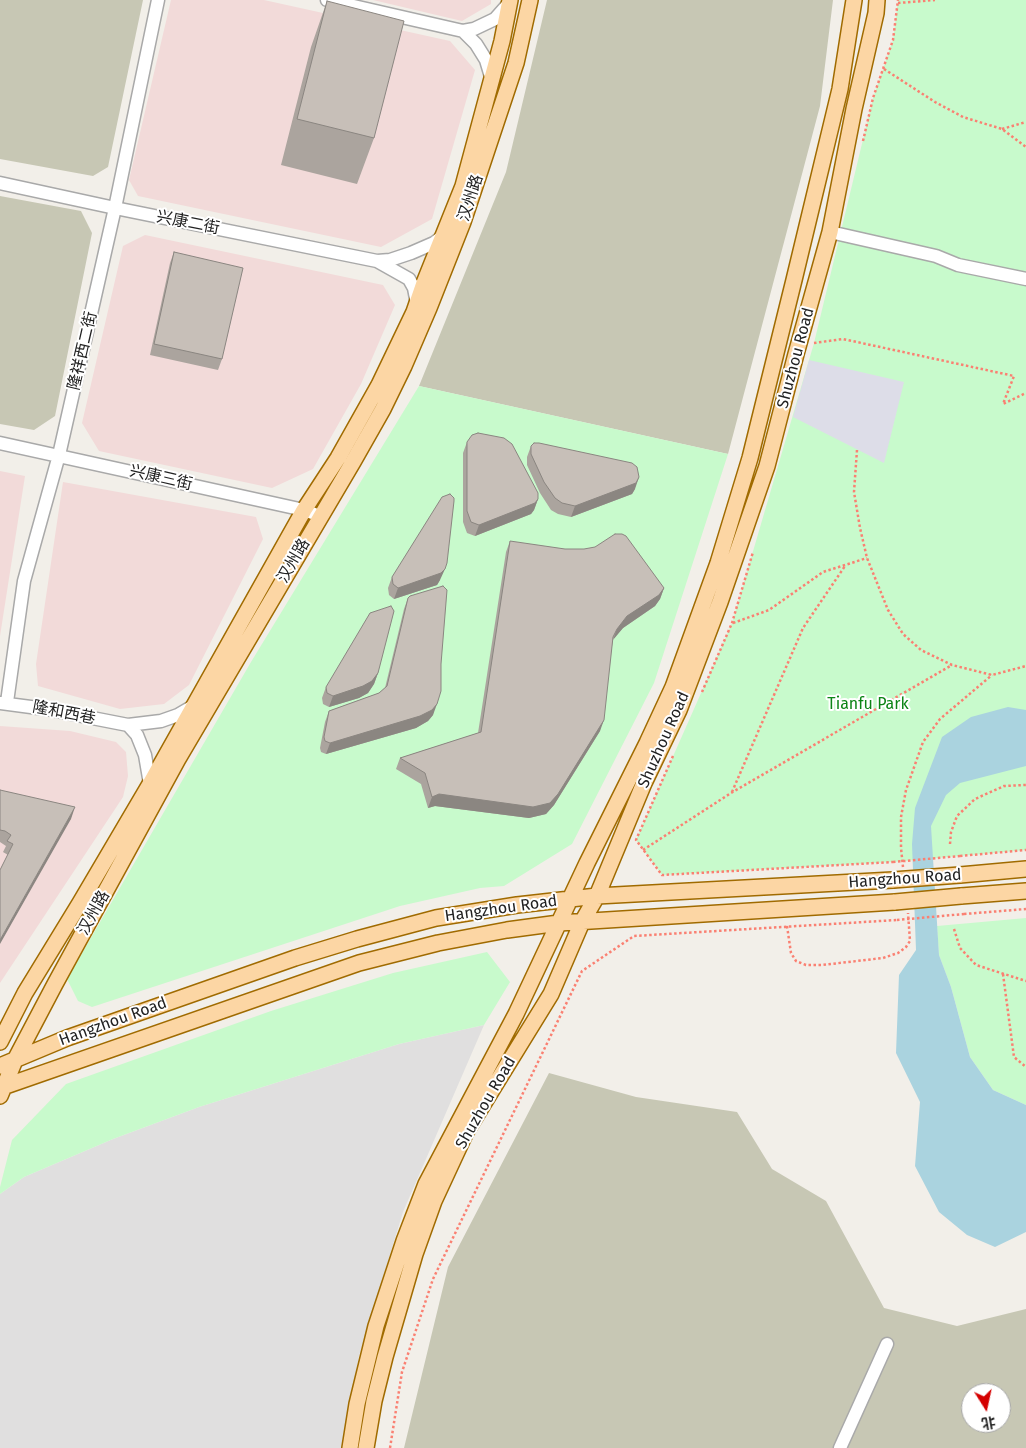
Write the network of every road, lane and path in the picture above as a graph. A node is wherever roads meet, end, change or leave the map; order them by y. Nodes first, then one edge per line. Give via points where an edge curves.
1 (158, 0) edge
2 (327, 0) edge
3 (530, 0) edge
4 (854, 0) edge
5 (877, 0) edge
6 (935, 0) edge
7 (510, 1) edge
8 (898, 2) edge
9 (463, 31) junction
10 (884, 69) junction
11 (492, 80) junction
12 (1026, 122) edge
13 (1002, 129) junction
14 (861, 147) dead end
15 (1026, 147) edge
16 (0, 183) edge
17 (114, 208) junction
18 (830, 232) junction
19 (444, 235) junction
20 (377, 261) junction
21 (1026, 279) edge
22 (417, 304) junction
23 (817, 334) dead end
24 (814, 343) junction
25 (812, 352) dead end
26 (1026, 392) edge
27 (0, 442) edge
28 (858, 450) dead end
29 (59, 455) junction
30 (304, 510) junction
31 (320, 516) junction
32 (754, 548) dead end
33 (867, 558) junction
34 (845, 566) junction
35 (732, 623) junction
36 (952, 665) junction
37 (1026, 666) edge
38 (992, 675) junction
39 (700, 696) dead end
40 (4, 703) edge
41 (195, 705) junction
42 (128, 726) junction
43 (676, 750) dead end
44 (150, 784) junction
45 (1026, 785) edge
46 (731, 793) junction
47 (950, 844) dead end
48 (643, 850) junction
49 (1026, 850) edge
50 (1026, 870) edge
51 (898, 878) junction
52 (1026, 891) edge
53 (597, 896) junction
54 (570, 900) junction
55 (1026, 908) edge
56 (908, 912) dead end
57 (582, 922) junction
58 (559, 923) junction
59 (787, 926) junction
60 (954, 929) dead end
61 (1003, 974) junction
62 (1026, 981) edge
63 (0, 1042) edge
64 (15, 1060) junction
65 (0, 1066) edge
66 (1026, 1067) edge
67 (2, 1090) edge
68 (887, 1344) dead end
69 (350, 1448) edge
70 (366, 1448) edge
71 (390, 1448) edge
72 (840, 1448) edge

1 - 17 street, 隆祥西二街
2 - 9 street
3 - 31 main road, 汉州路 via 516,63 463,222 430,308 383,409
4 - 54 main road, Shuzhou Road via 840,89 799,261 750,458 718,563 673,687
5 - 18 main road, Shuzhou Road
6 - 8 path
7 - 9 street via 495,19
7 - 11 main road, 汉州路
8 - 10 path via 893,40
9 - 11 street via 486,60
10 - 13 path via 963,117
10 - 14 path
11 - 19 main road, 汉州路 via 463,186
12 - 13 path
13 - 15 path
16 - 17 street, 兴康二街
17 - 20 street, 兴康二街
17 - 29 street, 隆祥西二街
18 - 21 street via 936,256 958,266
18 - 53 main road, Shuzhou Road via 767,466 720,602 680,710 644,783
19 - 20 street via 411,253
19 - 22 main road, 汉州路
20 - 22 street via 409,279
22 - 30 main road, 汉州路 via 379,385
23 - 24 path
24 - 25 path
24 - 26 path via 843,339 1014,376 1003,404
27 - 29 street, 兴康三街
28 - 33 path via 854,492
29 - 30 street, 兴康三街
29 - 40 street, 隆祥西二街 via 24,581
30 - 31 street, 兴康三街
30 - 41 main road, 汉州路
31 - 64 main road, 汉州路 via 178,758
32 - 35 path
33 - 34 path
33 - 36 path via 888,610 903,634 921,650
34 - 35 path via 823,572 769,610
34 - 46 path via 803,628
35 - 39 path
36 - 38 path
36 - 46 path
37 - 38 path
38 - 51 path via 940,719 923,742 906,790 901,817
40 - 42 street, 隆和西巷 via 46,708
41 - 42 street via 161,721
41 - 44 main road, 汉州路
42 - 44 street via 145,755
43 - 48 path via 636,840
44 - 63 main road, 汉州路 via 25,993
45 - 47 path via 1004,786 975,799 957,816
46 - 48 path
48 - 49 path, bridge via 662,875 893,862
50 - 51 main road, Hangzhou Road, bridge
51 - 53 main road, Hangzhou Road
52 - 57 main road, Hangzhou Road, bridge
53 - 54 main road, Hangzhou Road
53 - 57 main road, Shuzhou Road
54 - 58 main road, Shuzhou Road
54 - 64 main road, Hangzhou Road via 436,918 357,938 67,1038
55 - 59 path, bridge
56 - 59 path via 910,941 898,953 883,958 806,965 796,961 791,953
57 - 58 main road, Hangzhou Road
57 - 70 main road, Shuzhou Road via 551,994 466,1132 434,1201 385,1357
58 - 67 main road, Hangzhou Road via 446,941 359,963
58 - 69 main road, Shuzhou Road via 516,1014 426,1184 376,1326
59 - 71 path via 634,936 582,971 433,1279 402,1372
60 - 61 path via 960,948 976,965
61 - 62 path
61 - 66 path via 1014,1056
64 - 65 main road, Hangzhou Road
64 - 67 main road, 汉州路
68 - 72 street

